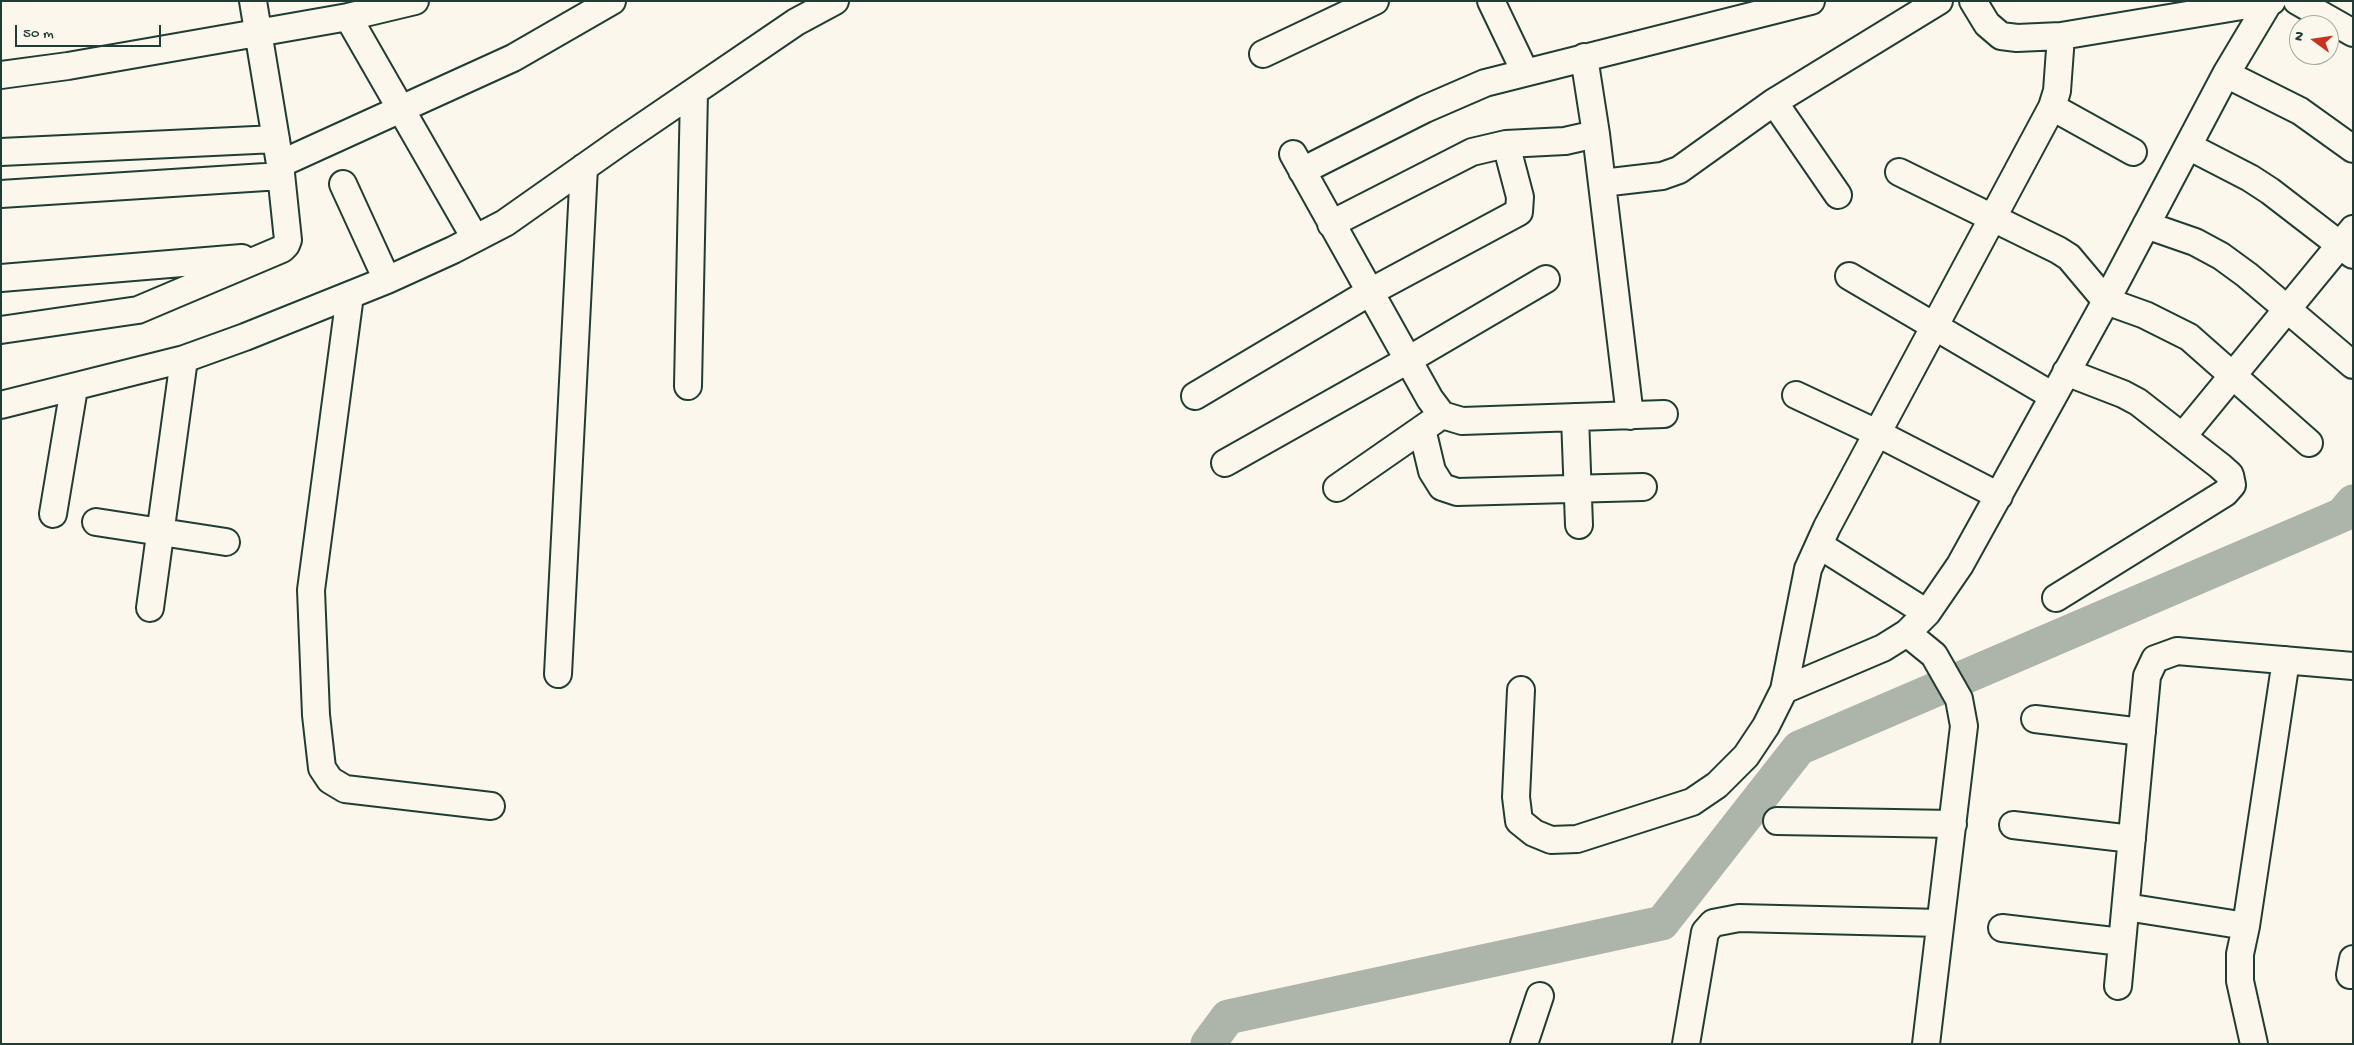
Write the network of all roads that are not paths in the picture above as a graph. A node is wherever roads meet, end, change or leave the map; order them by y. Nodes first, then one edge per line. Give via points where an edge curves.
1 (253, 1) edge
2 (415, 1) edge
3 (836, 1) edge
4 (1375, 1) edge
5 (1491, 1) edge
6 (1939, 1) edge
7 (1972, 1) edge
8 (2297, 1) edge
9 (2270, 2) edge
10 (1799, 3) edge
11 (600, 4) edge
12 (2194, 8) edge
13 (348, 17) junction
14 (257, 33) junction
15 (2353, 33) edge
16 (2061, 36) junction
17 (1263, 54) dead end
18 (1584, 57) junction
19 (1525, 72) junction
20 (2226, 74) junction
21 (1, 76) edge
22 (694, 92) junction
23 (1774, 102) junction
24 (2052, 107) junction
25 (402, 110) junction
26 (1596, 134) junction
27 (276, 139) junction
28 (1506, 144) junction
29 (2188, 146) junction
30 (2353, 149) edge
31 (1, 152) edge
32 (2133, 152) dead end
33 (584, 167) junction
34 (281, 170) junction
35 (1899, 172) dead end
36 (1602, 183) junction
37 (343, 184) dead end
38 (1, 194) edge
39 (1838, 194) dead end
40 (1993, 216) junction
41 (1331, 224) junction
42 (2146, 225) junction
43 (476, 238) junction
44 (2349, 243) edge
45 (265, 256) junction
46 (1849, 276) dead end
47 (1, 278) edge
48 (1546, 279) dead end
49 (387, 280) junction
50 (1370, 292) junction
51 (350, 295) junction
52 (2106, 301) junction
53 (2287, 310) junction
54 (1934, 326) junction
55 (1, 330) edge
56 (184, 359) junction
57 (1408, 360) junction
58 (2353, 365) edge
59 (2066, 372) junction
60 (2234, 374) junction
61 (688, 386) dead end
62 (74, 388) junction
63 (1796, 395) dead end
64 (1195, 396) dead end
65 (2053, 396) junction
66 (1, 405) edge
67 (1664, 414) dead end
68 (1630, 416) junction
69 (1575, 417) junction
70 (1432, 422) junction
71 (1877, 433) junction
72 (2182, 436) junction
73 (2310, 443) dead end
74 (1224, 463) dead end
75 (1642, 487) dead end
76 (1338, 488) dead end
77 (1578, 489) junction
78 (1998, 496) junction
79 (54, 514) dead end
80 (96, 522) dead end
81 (1579, 525) dead end
82 (160, 532) junction
83 (226, 542) dead end
84 (1819, 545) junction
85 (2056, 598) dead end
86 (150, 608) dead end
87 (1927, 613) junction
88 (1907, 633) junction
89 (2286, 660) junction
90 (2353, 666) edge
91 (558, 674) dead end
92 (1521, 690) dead end
93 (1784, 690) junction
94 (2035, 719) dead end
95 (2142, 732) junction
96 (491, 806) dead end
97 (1777, 821) dead end
98 (1952, 824) junction
99 (2013, 825) dead end
100 (2132, 839) junction
101 (2126, 907) junction
102 (1940, 923) junction
103 (2246, 926) junction
104 (2002, 928) dead end
105 (2122, 942) junction
106 (2118, 986) dead end
107 (1540, 996) dead end
108 (1524, 1044) edge
109 (1686, 1044) edge
110 (1926, 1044) edge
111 (2254, 1044) edge

1 - 14 street
2 - 13 street
3 - 22 street via 796,22
4 - 17 street
5 - 19 street
6 - 23 street
7 - 16 street via 1987,24 2001,36
8 - 15 street
9 - 12 street
9 - 20 street
10 - 18 street
11 - 25 street via 513,58
12 - 16 street
13 - 14 street
13 - 25 street
14 - 21 street
14 - 27 street
16 - 24 street via 2057,91
18 - 19 street
18 - 26 street
19 - 41 street via 1485,83 1298,163
20 - 29 street
20 - 30 street via 2300,111
22 - 33 street
22 - 61 street
23 - 36 street via 1679,170 1662,176
23 - 39 street
24 - 32 street
24 - 40 street
25 - 34 street
25 - 43 street
26 - 28 street via 1565,141
26 - 36 street
27 - 31 street
27 - 34 street
28 - 41 street via 1472,152
28 - 50 street via 1520,197 1519,212
29 - 42 street
29 - 44 street via 2250,178
33 - 43 street via 504,223
33 - 91 street
34 - 38 street
34 - 45 street via 288,240 282,249
35 - 40 street
36 - 68 street
37 - 49 street
40 - 52 street via 2069,258
40 - 54 street
41 - 50 street
42 - 52 street
42 - 53 street via 2195,242 2221,256
43 - 49 street
44 - 53 street
45 - 47 street
45 - 55 street via 138,310
46 - 54 street
48 - 57 street
49 - 51 street
50 - 57 street
50 - 64 street
51 - 56 street
51 - 96 street via 311,590 316,715 322,768 330,780 344,789
52 - 59 street
52 - 60 street via 2189,337
53 - 58 street
53 - 60 street
54 - 65 street
54 - 71 street
56 - 62 street
56 - 82 street
57 - 70 street via 1430,399
57 - 74 street
59 - 65 street
59 - 72 street via 2138,402
60 - 72 street
60 - 73 street
62 - 66 street
62 - 79 street
63 - 71 street
65 - 78 street
67 - 68 street
68 - 69 street
69 - 70 street
69 - 77 street
70 - 76 street
70 - 77 street via 1432,471 1442,487 1457,492
71 - 78 street
71 - 84 street
72 - 85 street via 2230,475 2232,485 2225,494
75 - 77 street
77 - 81 street
78 - 87 street via 1960,566
80 - 82 street
82 - 83 street
82 - 86 street
84 - 87 street
84 - 93 street via 1808,569 1800,601
87 - 88 street
88 - 93 street via 1883,648
88 - 98 street via 1934,655 1959,699 1964,726
89 - 90 street
89 - 95 street via 2177,651 2155,659 2147,676
89 - 103 street
92 - 93 street via 1516,797 1519,821 1534,833 1551,840 1577,839 1692,802 1717,785 1746,756
94 - 95 street
95 - 100 street
97 - 98 street
98 - 102 street
99 - 100 street
100 - 101 street
101 - 103 street
101 - 105 street
102 - 109 street via 1739,918 1713,923 1706,932
102 - 110 street
103 - 111 street via 2240,954 2240,981
104 - 105 street
105 - 106 street
107 - 108 street

